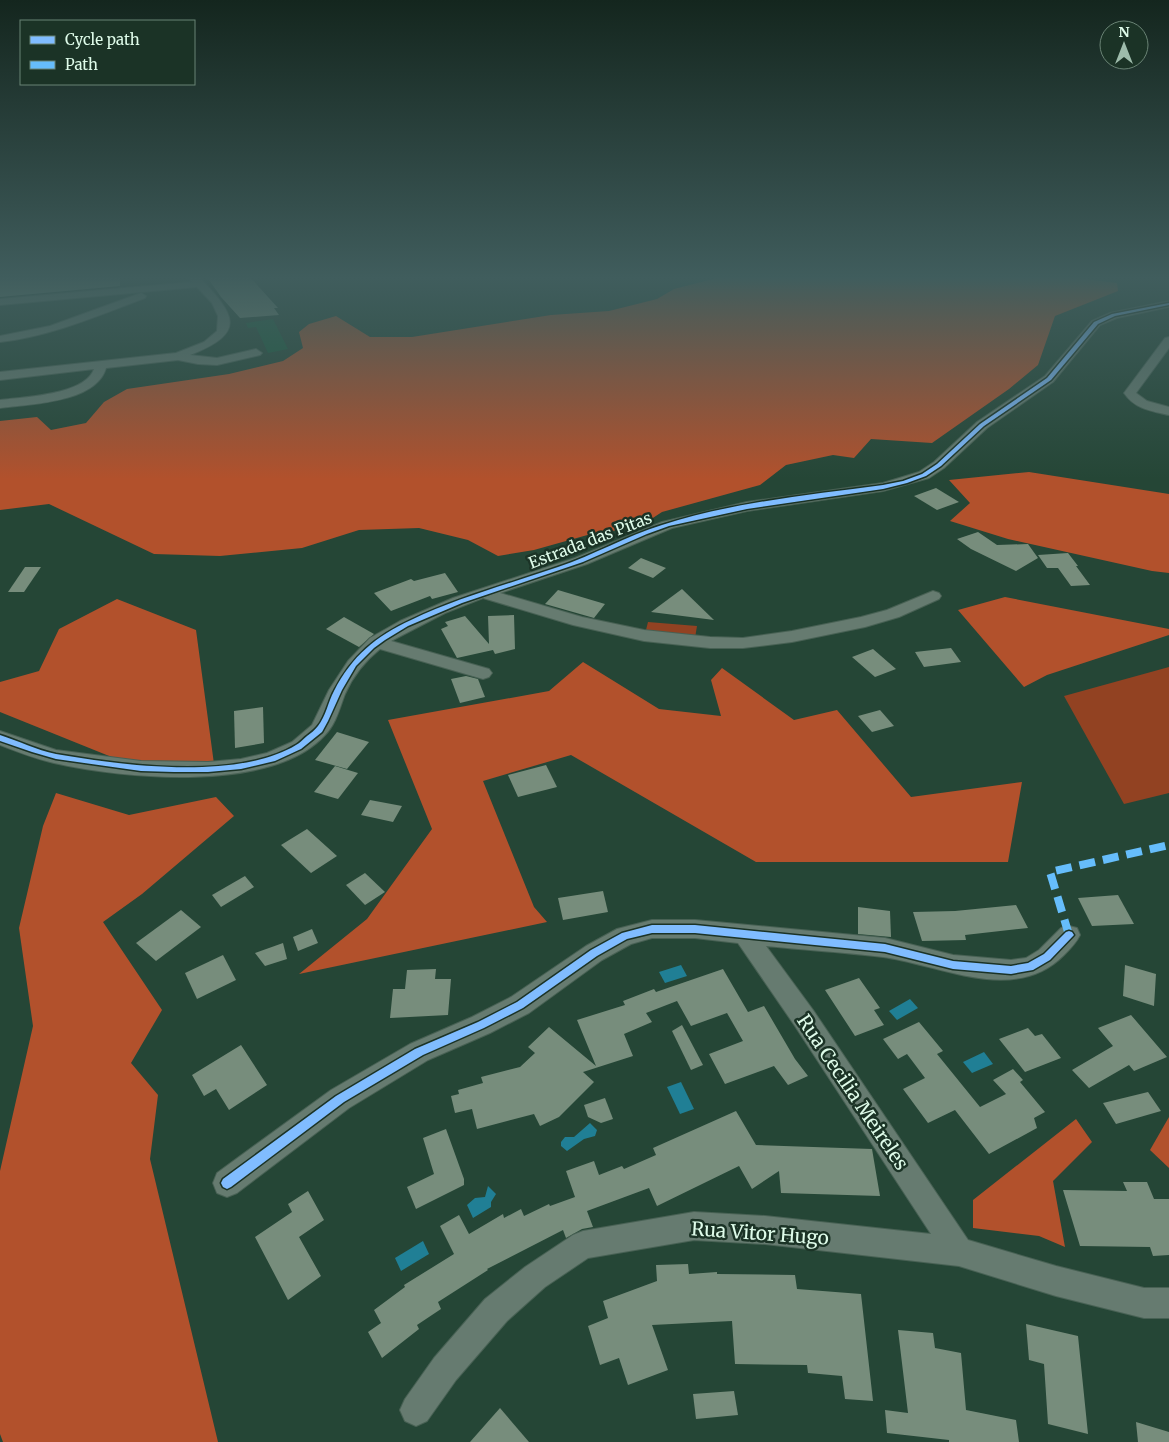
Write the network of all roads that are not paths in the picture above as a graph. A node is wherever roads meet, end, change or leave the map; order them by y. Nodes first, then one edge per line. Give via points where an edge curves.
1 (206, 344) edge
2 (1078, 344) edge
3 (1166, 344) edge
4 (256, 354) dead end
5 (178, 356) junction
6 (101, 365) junction
7 (0, 376) edge
8 (0, 404) edge
9 (1169, 411) edge
10 (484, 593) junction
11 (933, 596) dead end
12 (376, 642) junction
13 (482, 673) dead end
14 (0, 738) edge
15 (745, 935) junction
16 (1070, 935) dead end
17 (227, 1183) dead end
18 (959, 1252) junction
19 (1169, 1303) edge
20 (416, 1410) dead end

1 - 5 street
2 - 10 street, Estrada das Pitas via 1049,379 982,425 924,475 883,487 750,506 667,525 633,536 582,561
3 - 9 street via 1130,393 1142,403
4 - 5 street via 213,363
5 - 6 street
6 - 7 street
6 - 8 street via 92,382 74,391
10 - 11 street via 551,615 629,633 673,640 734,643 849,626
10 - 12 street, Estrada das Pitas via 423,616
12 - 13 street
12 - 14 street, Estrada das Pitas via 348,670 321,728 309,740 288,753 253,764 144,769 48,755
15 - 16 street via 886,948 953,966 1011,970 1030,967 1047,957
15 - 17 street via 695,929 652,929 625,936 594,953 520,1005 419,1052 340,1099
15 - 18 street, Rua Cecilia Meireles
18 - 19 street, Rua Vitor Hugo via 1144,1303
18 - 20 street, Rua Vitor Hugo via 765,1230 694,1226 583,1245 535,1277 496,1310 445,1369

